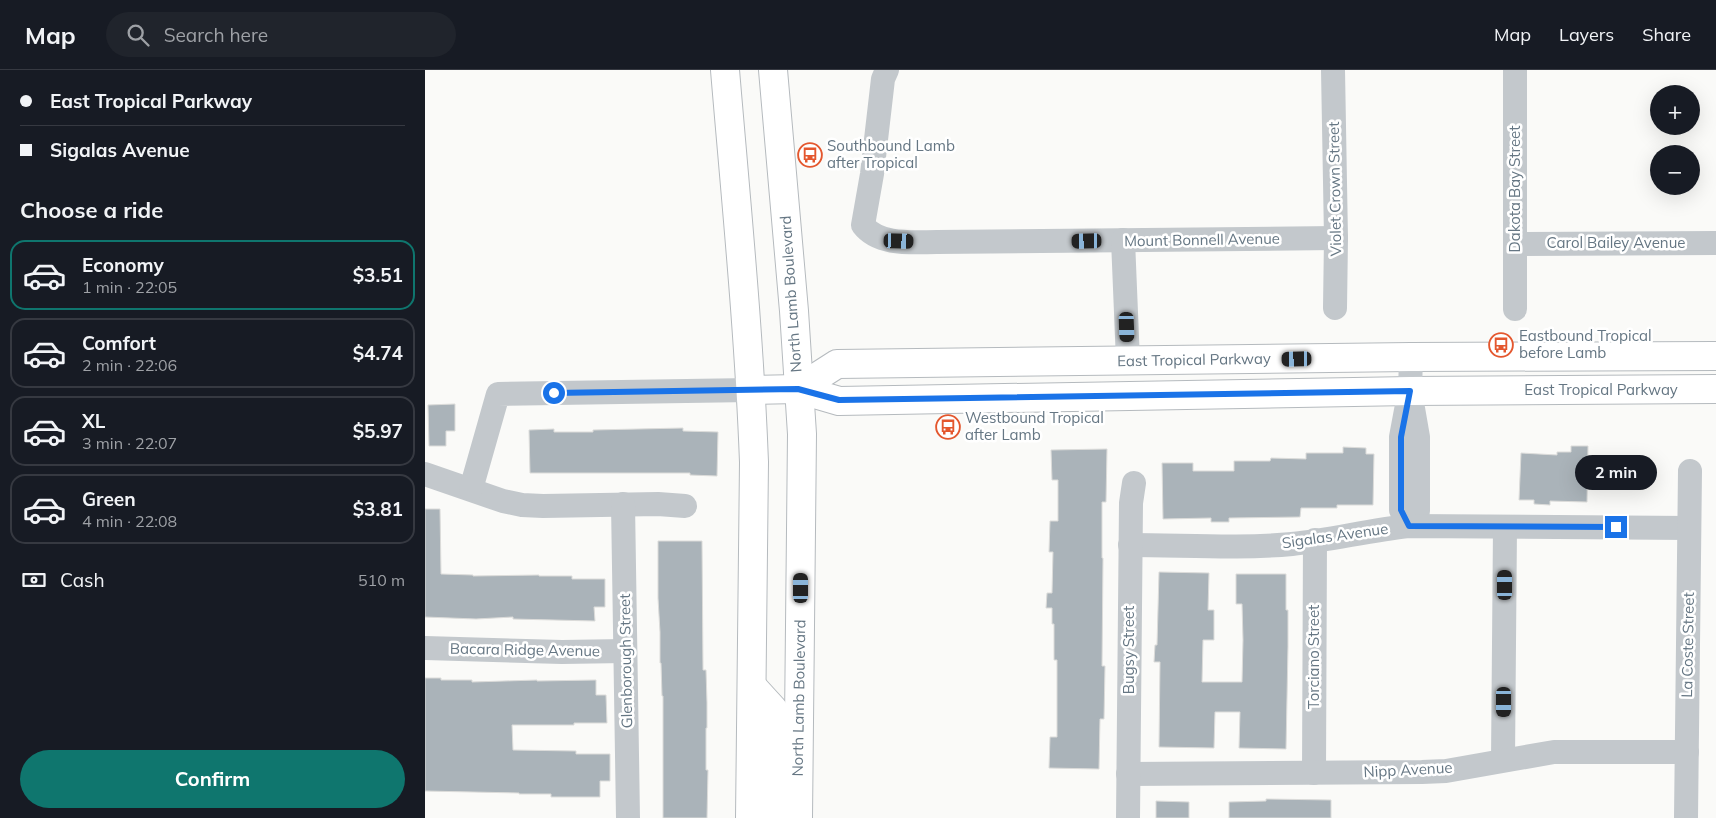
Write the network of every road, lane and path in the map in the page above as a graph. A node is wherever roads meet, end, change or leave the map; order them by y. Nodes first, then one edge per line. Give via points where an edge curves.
1 (725, 70) edge
2 (773, 70) edge
3 (887, 70) edge
4 (1333, 70) edge
5 (1515, 70) edge
6 (1336, 238) junction
7 (1123, 240) junction
8 (1716, 243) edge
9 (1515, 244) junction
10 (1335, 308) dead end
11 (1515, 309) dead end
12 (1716, 356) edge
13 (1411, 357) junction
14 (1128, 361) junction
15 (798, 389) junction
16 (1716, 389) edge
17 (751, 390) junction
18 (1410, 391) junction
19 (1690, 471) dead end
20 (425, 474) edge
21 (1135, 483) dead end
22 (471, 489) junction
23 (623, 504) junction
24 (685, 506) dead end
25 (1409, 526) junction
26 (1505, 527) junction
27 (1689, 528) junction
28 (1315, 540) junction
29 (1130, 545) junction
30 (425, 648) edge
31 (625, 651) junction
32 (752, 686) junction
33 (1687, 752) junction
34 (1503, 760) junction
35 (1314, 773) junction
36 (1128, 774) junction
37 (628, 818) edge
38 (750, 818) edge
39 (773, 818) edge
40 (798, 818) edge
41 (1128, 818) edge
42 (1686, 818) edge

1 - 17 main road
2 - 15 main road, North Lamb Boulevard
3 - 7 street, Mount Bonnell Avenue via 883,79 863,225 868,232 879,238 899,241
4 - 6 street, Violet Crown Street
5 - 9 street, Dakota Bay Street
6 - 7 street, Mount Bonnell Avenue
6 - 10 street, Violet Crown Street
7 - 14 street
8 - 9 street, Carol Bailey Avenue
9 - 11 street, Dakota Bay Street
12 - 13 main road, East Tropical Parkway
13 - 14 main road, East Tropical Parkway
13 - 18 street
14 - 15 main road, East Tropical Parkway via 837,364
15 - 17 main road, East Tropical Parkway
15 - 18 main road, East Tropical Parkway via 839,400
15 - 40 main road, North Lamb Boulevard via 802,434 802,513
16 - 18 main road, East Tropical Parkway
17 - 22 street, East Tropical Parkway via 498,394
17 - 32 main road via 754,462
18 - 25 street via 1401,437 1401,510
19 - 27 street, La Coste Street
20 - 22 street
21 - 29 street, Bugsy Street
22 - 23 street via 522,505
23 - 24 street
23 - 31 street, Glenborough Street
25 - 26 street, Sigalas Avenue
25 - 28 street, Sigalas Avenue
26 - 27 street, Sigalas Avenue
26 - 34 street
27 - 33 street, La Coste Street
28 - 29 street, Sigalas Avenue via 1276,545
28 - 35 street, Torciano Street
29 - 36 street, Bugsy Street
30 - 31 street, Bacara Ridge Avenue
31 - 37 street, Glenborough Street
32 - 38 main road
32 - 39 main road via 773,709
33 - 34 street, Nipp Avenue via 1554,752
33 - 42 street, La Coste Street
34 - 35 street, Nipp Avenue via 1447,771
35 - 36 street, Nipp Avenue
36 - 41 street, Bugsy Street

